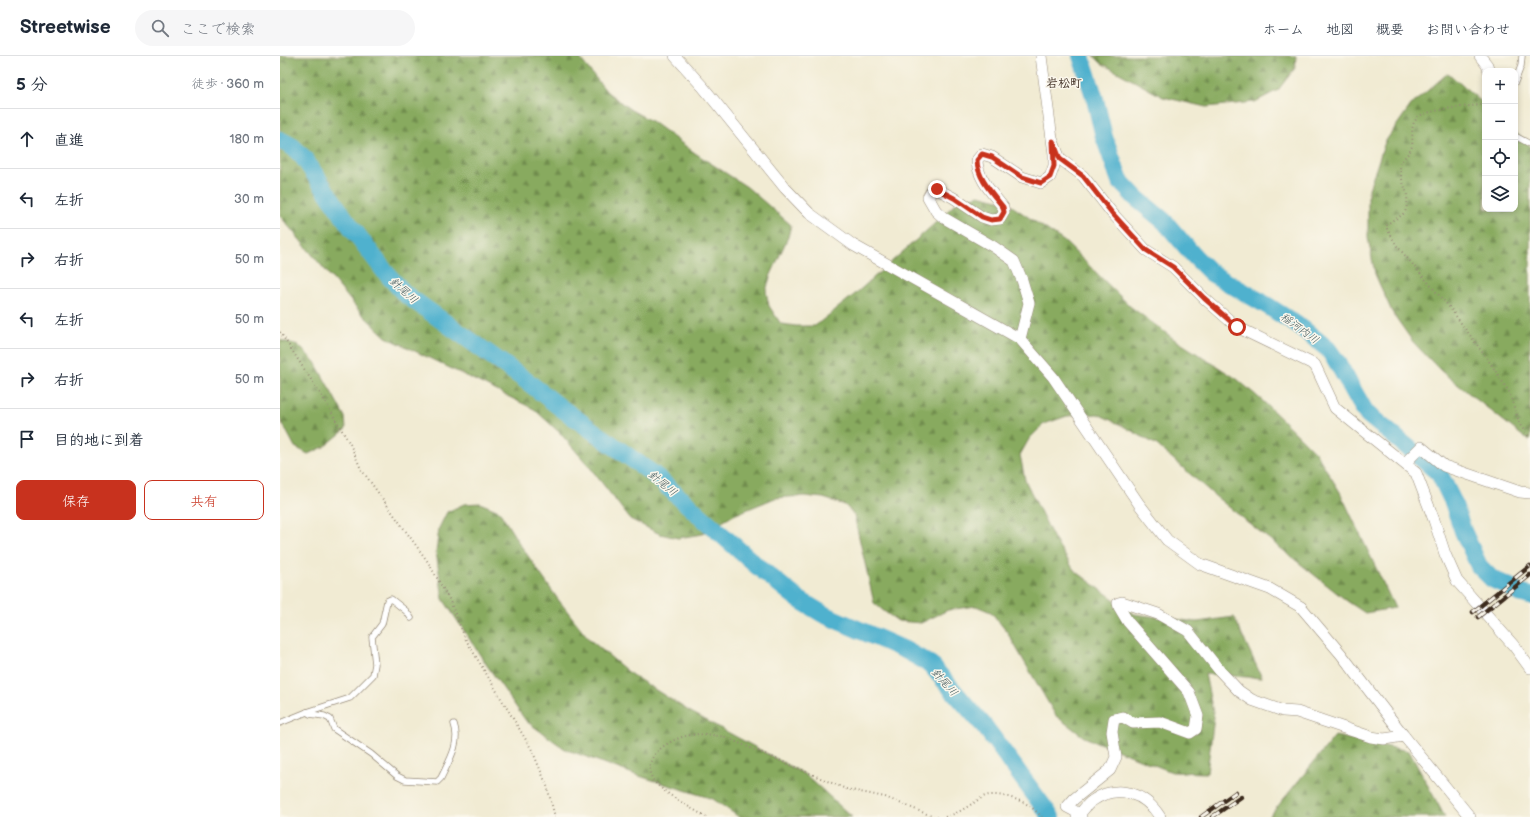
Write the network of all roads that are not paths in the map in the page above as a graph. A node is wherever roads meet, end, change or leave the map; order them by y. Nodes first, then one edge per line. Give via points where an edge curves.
1 (675, 56) edge
2 (1041, 56) edge
3 (1480, 56) edge
4 (1522, 56) edge
5 (1488, 68) edge
6 (1518, 74) edge
7 (1518, 138) edge
8 (1053, 141) junction
9 (1530, 144) edge
10 (1020, 340) junction
11 (1408, 462) junction
12 (1530, 493) edge
13 (412, 618) dead end
14 (1530, 668) edge
15 (307, 712) junction
16 (280, 723) edge
17 (454, 724) dead end
18 (1404, 736) junction
19 (1079, 816) edge
20 (1160, 817) edge
21 (1470, 817) edge

1 - 10 street via 785,188 809,213 853,245
2 - 8 street
3 - 5 street
4 - 6 lane
7 - 9 lane
8 - 10 street via 1054,166 1050,177 1041,183 1022,177 992,157 982,154 977,160 977,167 1003,207 1004,212 1000,219 982,217 937,189 932,190 928,197 936,211 944,218 1014,261 1029,304
8 - 11 street via 1060,159 1083,176 1146,250 1173,267 1237,327 1315,365 1335,408
10 - 18 street via 1053,377 1139,504 1167,540 1200,564 1270,589 1301,607
11 - 12 street via 1421,447 1444,466 1520,492
11 - 14 street via 1416,473 1457,581
13 - 15 lane via 391,599 387,601 382,624 372,637 375,664 373,675 350,698
15 - 16 lane
15 - 17 lane via 330,719 334,729 405,780 437,782 441,778 456,746
18 - 19 street via 1384,739 1371,737 1252,700 1239,691 1220,671 1188,631 1158,614 1122,602 1118,603 1118,608 1128,622 1189,692 1198,716 1196,729 1190,733 1160,722 1134,723 1123,717 1114,719 1112,732 1116,757 1110,770 1067,807
18 - 21 street
19 - 20 street via 1091,801 1109,792 1132,793 1154,808

